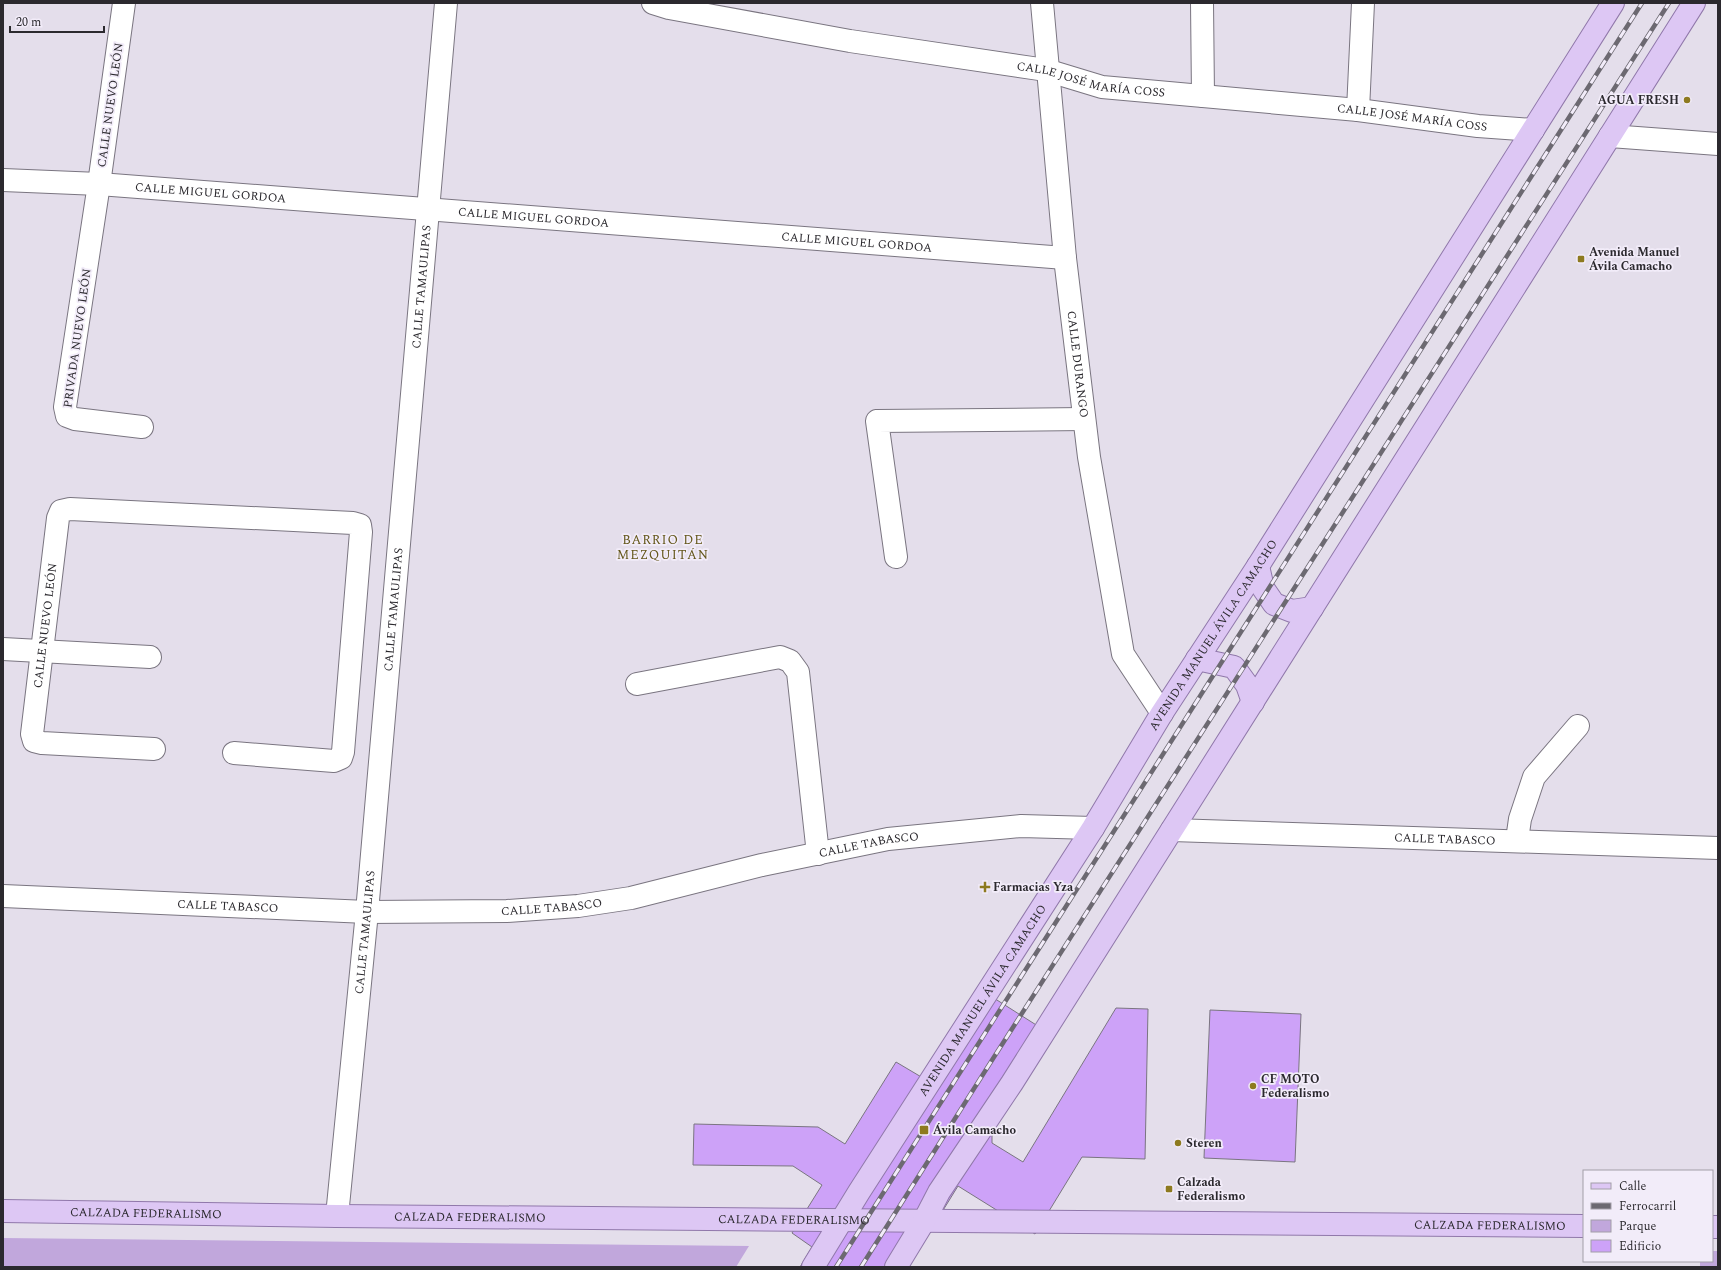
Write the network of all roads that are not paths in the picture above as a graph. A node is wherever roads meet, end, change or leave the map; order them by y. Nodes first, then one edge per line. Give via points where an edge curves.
1 (124, 3) edge
2 (446, 3) edge
3 (653, 3) edge
4 (1042, 3) edge
5 (1202, 3) edge
6 (1363, 3) edge
7 (1613, 3) edge
8 (1694, 3) edge
9 (1046, 70) junction
10 (1203, 96) junction
11 (1358, 110) junction
12 (1533, 130) junction
13 (1610, 136) junction
14 (1718, 144) edge
15 (3, 180) edge
16 (99, 184) junction
17 (428, 210) junction
18 (1064, 258) junction
19 (1084, 419) junction
20 (142, 427) dead end
21 (896, 557) dead end
22 (1258, 566) junction
23 (1312, 608) junction
24 (3, 649) edge
25 (42, 651) junction
26 (150, 657) dead end
27 (1197, 659) junction
28 (637, 684) dead end
29 (1253, 702) junction
30 (1162, 713) junction
31 (1578, 726) dead end
32 (154, 749) dead end
33 (234, 753) dead end
34 (1093, 828) junction
35 (1172, 830) junction
36 (1517, 840) junction
37 (1718, 848) edge
38 (818, 854) junction
39 (3, 896) edge
40 (367, 912) junction
41 (3, 1211) edge
42 (337, 1216) junction
43 (842, 1220) junction
44 (924, 1221) junction
45 (1583, 1226) edge
46 (813, 1267) edge
47 (896, 1267) edge

1 - 16 street, CALLE NUEVO LEÓN
2 - 17 street, CALLE TAMAULIPAS
3 - 9 street, CALLE JOSÉ MARÍA COSS via 850,41
4 - 9 street, CALLE DURANGO
5 - 10 street
6 - 11 street
7 - 12 main road, AVENIDA MANUEL ÁVILA CAMACHO
8 - 13 main road
9 - 10 street, CALLE JOSÉ MARÍA COSS via 1102,87
9 - 18 street, CALLE DURANGO
10 - 11 street, CALLE JOSÉ MARÍA COSS
11 - 12 street, CALLE JOSÉ MARÍA COSS via 1478,126
12 - 22 main road, AVENIDA MANUEL ÁVILA CAMACHO
13 - 14 street
13 - 23 main road
15 - 16 street, CALLE MIGUEL GORDOA
16 - 17 street, CALLE MIGUEL GORDOA
16 - 20 street, PRIVADA NUEVO LEÓN via 65,407 67,416 75,419
17 - 18 street, CALLE MIGUEL GORDOA
17 - 40 street, CALLE TAMAULIPAS
18 - 19 street, CALLE DURANGO
19 - 21 street via 877,421
19 - 30 street, CALLE DURANGO via 1123,654
22 - 23 main road via 1263,588 1274,604 1292,610
22 - 27 main road, AVENIDA MANUEL ÁVILA CAMACHO
23 - 29 main road
24 - 25 street
25 - 26 street
25 - 32 street, CALLE NUEVO LEÓN via 32,734 34,741
25 - 33 street, CALLE NUEVO LEÓN via 58,518 61,511 70,509 360,525 341,758 334,761
27 - 29 main road via 1234,667 1247,685
27 - 30 main road, AVENIDA MANUEL ÁVILA CAMACHO
28 - 38 street via 780,657 790,661 798,672
29 - 35 main road
30 - 34 main road, AVENIDA MANUEL ÁVILA CAMACHO
31 - 36 street via 1534,777 1520,819
34 - 38 street, CALLE TABASCO via 1021,826 888,839
34 - 43 main road, AVENIDA MANUEL ÁVILA CAMACHO
35 - 36 street, CALLE TABASCO
35 - 44 main road via 939,1192
36 - 37 street, CALLE TABASCO
38 - 40 street, CALLE TABASCO via 631,898 578,906 507,911
39 - 40 street, CALLE TABASCO
40 - 42 street, CALLE TAMAULIPAS
41 - 42 main road, CALZADA FEDERALISMO
42 - 43 main road, CALZADA FEDERALISMO
43 - 44 main road, CALZADA FEDERALISMO
43 - 46 main road, AVENIDA MANUEL ÁVILA CAMACHO
44 - 45 main road, CALZADA FEDERALISMO
44 - 47 main road

